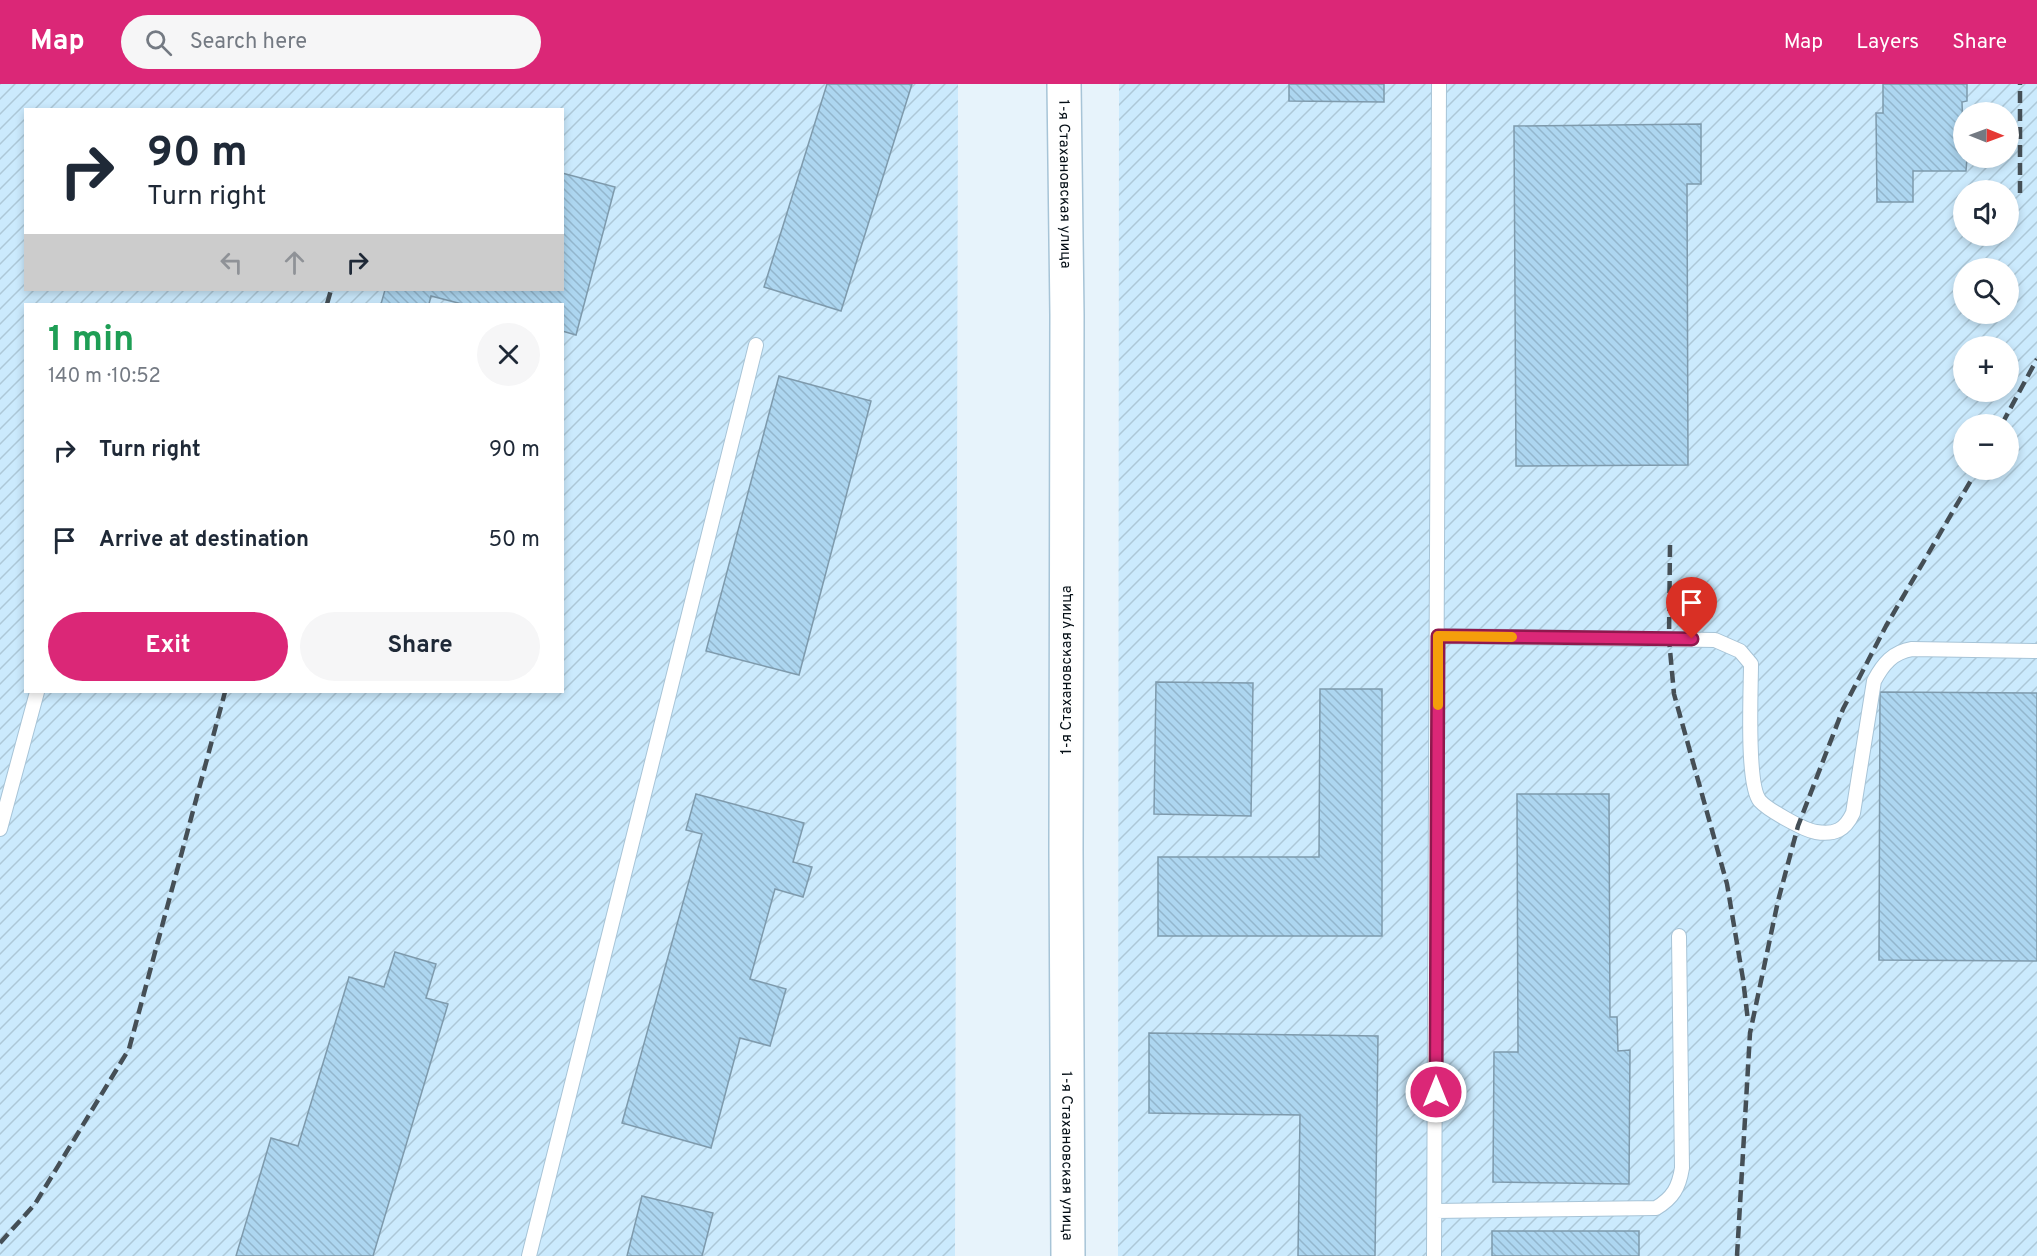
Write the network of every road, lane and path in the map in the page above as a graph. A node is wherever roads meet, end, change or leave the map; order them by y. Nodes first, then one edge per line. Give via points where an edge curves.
1 (1064, 84) edge
2 (1439, 84) edge
3 (756, 345) dead end
4 (1438, 636) junction
5 (2037, 651) edge
6 (37, 693) edge
7 (0, 830) edge
8 (1679, 936) dead end
9 (1435, 1211) junction
10 (529, 1256) edge
11 (1068, 1256) edge
12 (1434, 1256) edge

1 - 11 main road, 1-я Стахановская улица
2 - 4 lane
3 - 10 lane
4 - 5 lane via 1715,639 1740,651 1751,664 1752,778 1759,801 1798,826 1816,832 1837,832 1847,825 1853,813 1874,681 1890,658 1912,649
4 - 9 lane
6 - 7 lane
8 - 9 lane via 1682,1168 1672,1195 1656,1208
9 - 12 lane

